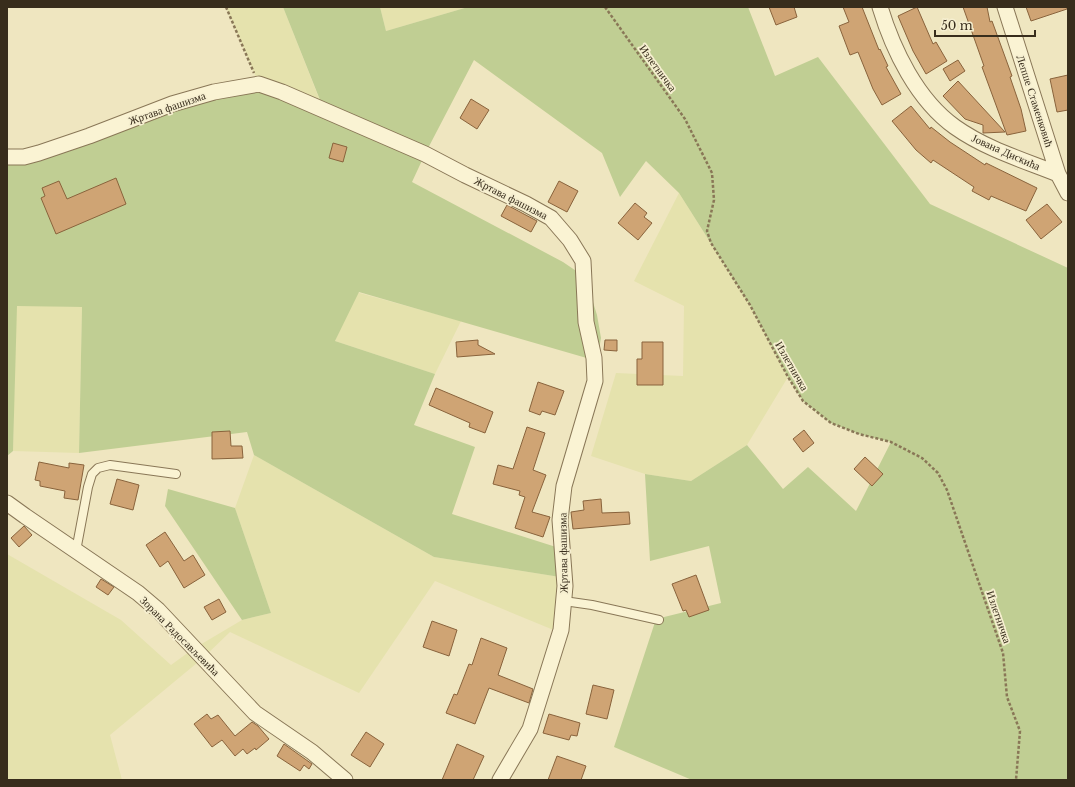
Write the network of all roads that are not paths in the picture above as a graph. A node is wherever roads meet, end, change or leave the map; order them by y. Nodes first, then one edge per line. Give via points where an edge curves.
1 (880, 7) edge
2 (1005, 7) edge
3 (7, 157) edge
4 (1058, 174) junction
5 (1068, 194) edge
6 (176, 474) dead end
7 (7, 503) edge
8 (76, 551) junction
9 (564, 601) junction
10 (659, 620) dead end
11 (345, 780) edge
12 (500, 780) edge

1 - 4 street, Јована Дискића via 886,28 906,68 942,117 992,148
2 - 4 street, Лепше Стаменковић
3 - 9 street, Жртава фашизма via 24,157 39,153 172,104 214,92 259,84 424,154 551,218 570,240 582,260 586,322 594,358 595,381 564,486 560,520
4 - 5 street, Лепше Стаменковић
6 - 8 lane via 110,465 98,468 92,474 88,487
7 - 8 street, Зорана Радосављевића
8 - 11 street, Зорана Радосављевића via 138,593 158,610 255,713 312,752
9 - 10 lane
9 - 12 street, Жртава фашизма via 561,630 530,729

